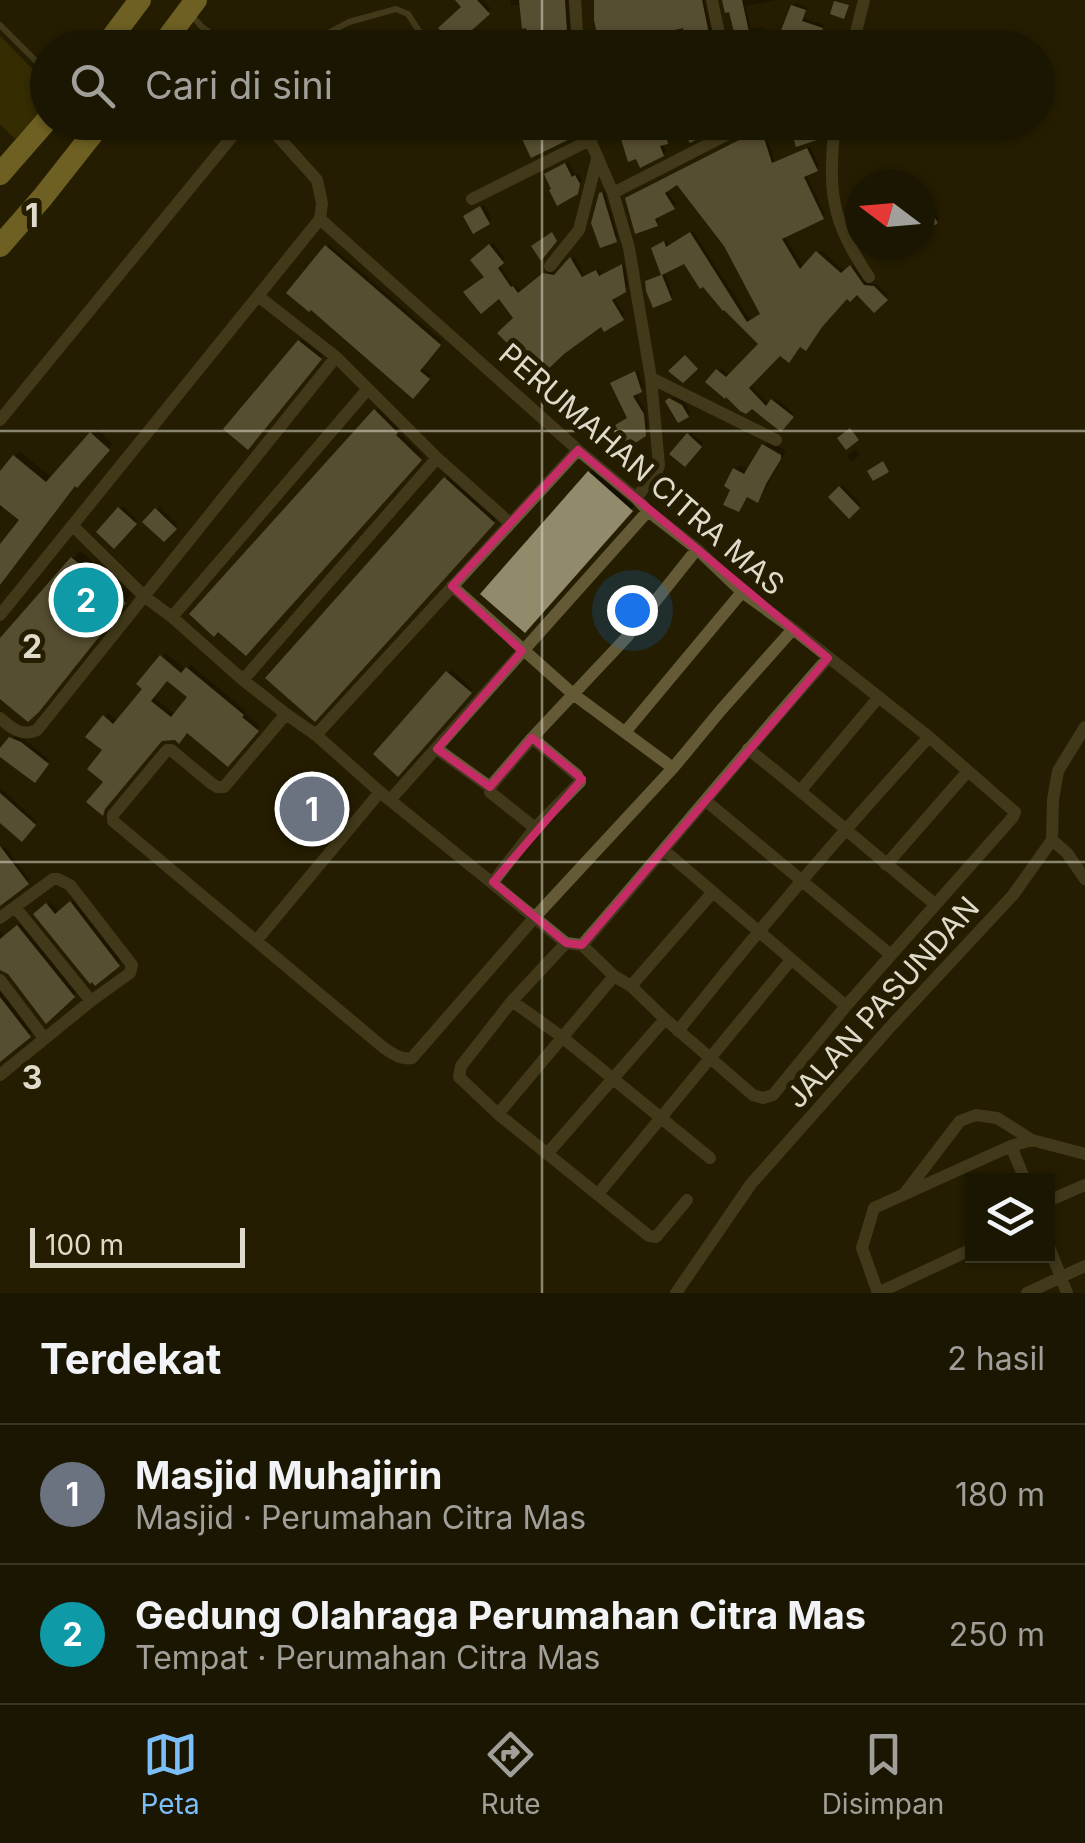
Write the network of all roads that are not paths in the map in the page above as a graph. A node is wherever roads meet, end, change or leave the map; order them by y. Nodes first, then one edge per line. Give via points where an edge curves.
1 (140, 0) edge
2 (574, 0) edge
3 (712, 0) edge
4 (864, 0) edge
5 (192, 6) edge
6 (0, 28) edge
7 (118, 30) edge
8 (174, 30) edge
9 (207, 30) edge
10 (335, 30) edge
11 (418, 30) edge
12 (576, 30) edge
13 (718, 30) edge
14 (856, 30) edge
15 (30, 56) edge
16 (30, 138) edge
17 (88, 140) edge
18 (229, 140) edge
19 (281, 140) edge
20 (590, 140) joint
21 (714, 140) edge
22 (834, 140) edge
23 (597, 158) junction
24 (1, 169) edge
25 (613, 194) junction
26 (472, 198) dead end
27 (320, 219) junction
28 (0, 246) edge
29 (550, 266) dead end
30 (869, 277) dead end
31 (258, 296) junction
32 (336, 357) junction
33 (651, 378) junction
34 (366, 390) junction
35 (0, 420) edge
36 (776, 440) dead end
37 (578, 450) junction
38 (437, 458) junction
39 (636, 498) junction
40 (648, 511) junction
41 (510, 523) junction
42 (73, 526) junction
43 (697, 549) junction
44 (452, 586) junction
45 (742, 592) junction
46 (145, 597) junction
47 (0, 615) edge
48 (172, 616) junction
49 (793, 629) junction
50 (522, 651) junction
51 (828, 658) junction
52 (244, 680) junction
53 (573, 694) junction
54 (878, 698) junction
55 (286, 714) junction
56 (0, 718) edge
57 (1085, 728) edge
58 (626, 731) junction
59 (316, 736) junction
60 (929, 737) junction
61 (532, 738) junction
62 (437, 749) junction
63 (748, 749) junction
64 (673, 768) junction
65 (968, 770) junction
66 (490, 787) junction
67 (801, 790) junction
68 (385, 796) junction
69 (706, 801) junction
70 (535, 828) junction
71 (844, 829) junction
72 (1052, 840) junction
73 (665, 851) junction
74 (886, 865) junction
75 (1085, 879) edge
76 (804, 881) junction
77 (493, 882) junction
78 (713, 892) junction
79 (935, 904) junction
80 (16, 907) junction
81 (535, 917) junction
82 (0, 918) edge
83 (760, 931) junction
84 (256, 941) junction
85 (566, 943) junction
86 (582, 945) junction
87 (891, 955) junction
88 (792, 960) junction
89 (614, 976) junction
90 (0, 980) edge
91 (631, 986) junction
92 (91, 1001) junction
93 (512, 1001) junction
94 (846, 1006) junction
95 (665, 1019) junction
96 (678, 1030) junction
97 (562, 1037) junction
98 (44, 1038) junction
99 (710, 1058) junction
100 (0, 1074) edge
101 (613, 1080) junction
102 (498, 1114) junction
103 (662, 1116) junction
104 (1032, 1140) junction
105 (1010, 1146) junction
106 (547, 1154) junction
107 (1085, 1154) edge
108 (710, 1158) dead end
109 (1021, 1173) edge
110 (1085, 1186) edge
111 (598, 1194) junction
112 (904, 1195) junction
113 (1055, 1198) edge
114 (687, 1200) dead end
115 (965, 1253) edge
116 (1055, 1262) edge
117 (1085, 1266) edge
118 (1061, 1277) junction
119 (676, 1293) edge
120 (878, 1293) edge
121 (1027, 1293) edge
122 (1067, 1293) edge

1 - 7 highway
2 - 12 street
3 - 13 street
4 - 14 street
5 - 8 highway
5 - 9 lane
6 - 15 lane
10 - 11 lane via 396,9
16 - 24 highway
17 - 28 highway
18 - 35 street
19 - 27 street via 317,180
20 - 23 street
20 - 26 street
21 - 25 street
22 - 30 street via 837,217
23 - 25 street
23 - 29 street via 579,230
25 - 33 street
27 - 31 street
27 - 37 street, PERUMAHAN CITRA MAS
31 - 32 street
31 - 42 street
32 - 34 street
32 - 46 street
33 - 36 street
33 - 39 street via 659,465
34 - 38 street
34 - 48 street
37 - 39 street, PERUMAHAN CITRA MAS
37 - 41 street
38 - 41 street
38 - 52 street
39 - 40 street, PERUMAHAN CITRA MAS
40 - 43 street, PERUMAHAN CITRA MAS
40 - 50 street
41 - 44 street
42 - 46 street
42 - 47 street
43 - 45 street, PERUMAHAN CITRA MAS
43 - 53 street
44 - 50 street
44 - 59 street
45 - 49 street, PERUMAHAN CITRA MAS
45 - 58 street
46 - 48 street
46 - 56 street via 37,730 23,733
48 - 52 street
49 - 51 street, PERUMAHAN CITRA MAS
49 - 64 street
50 - 53 street
50 - 62 street
51 - 54 street, PERUMAHAN CITRA MAS
51 - 63 street
52 - 55 street
53 - 58 street
53 - 61 street
54 - 60 street, PERUMAHAN CITRA MAS
54 - 67 street
55 - 59 street
55 - 84 street via 224,787 169,749 113,817
57 - 72 street via 1058,771
58 - 64 street
59 - 68 street
60 - 65 street, PERUMAHAN CITRA MAS
60 - 71 street
61 - 66 street
61 - 70 street via 580,782
62 - 66 street
62 - 68 street
63 - 67 street
63 - 69 street
64 - 81 street
65 - 74 street
65 - 79 street, PERUMAHAN CITRA MAS via 1013,817
66 - 70 street
67 - 71 street
68 - 77 street
68 - 84 street
69 - 73 street
69 - 76 street
70 - 77 street
71 - 74 street
71 - 76 street
72 - 75 street
72 - 119 street, JALAN PASUNDAN via 1014,895 752,1184
73 - 78 street
73 - 86 street
74 - 79 street
76 - 83 street
76 - 87 street
77 - 81 street
78 - 83 street
78 - 91 street
79 - 87 street
80 - 82 street
80 - 92 street
80 - 92 street via 53,880 70,885 132,965
81 - 84 street via 408,1059 384,1048
81 - 85 street
83 - 88 street
83 - 96 street
85 - 86 street
85 - 93 street
86 - 89 street
87 - 94 street
88 - 94 street
88 - 99 street
89 - 91 street
89 - 97 street
90 - 98 street
91 - 95 street
92 - 98 street
93 - 97 street
93 - 102 street via 458,1073
94 - 99 street via 773,1095 753,1095
95 - 96 street
95 - 101 street
96 - 99 street
97 - 101 street
97 - 102 street
98 - 100 street
99 - 103 street
101 - 103 street
101 - 106 street
102 - 106 street
103 - 108 street
103 - 111 street
104 - 105 street
104 - 107 street
104 - 112 street via 998,1118 967,1117
105 - 109 street
105 - 112 street
106 - 111 street
110 - 113 street
111 - 114 street via 656,1237
112 - 120 street via 874,1208 862,1248
115 - 120 street
116 - 118 street
117 - 118 street
118 - 121 street
118 - 122 street

